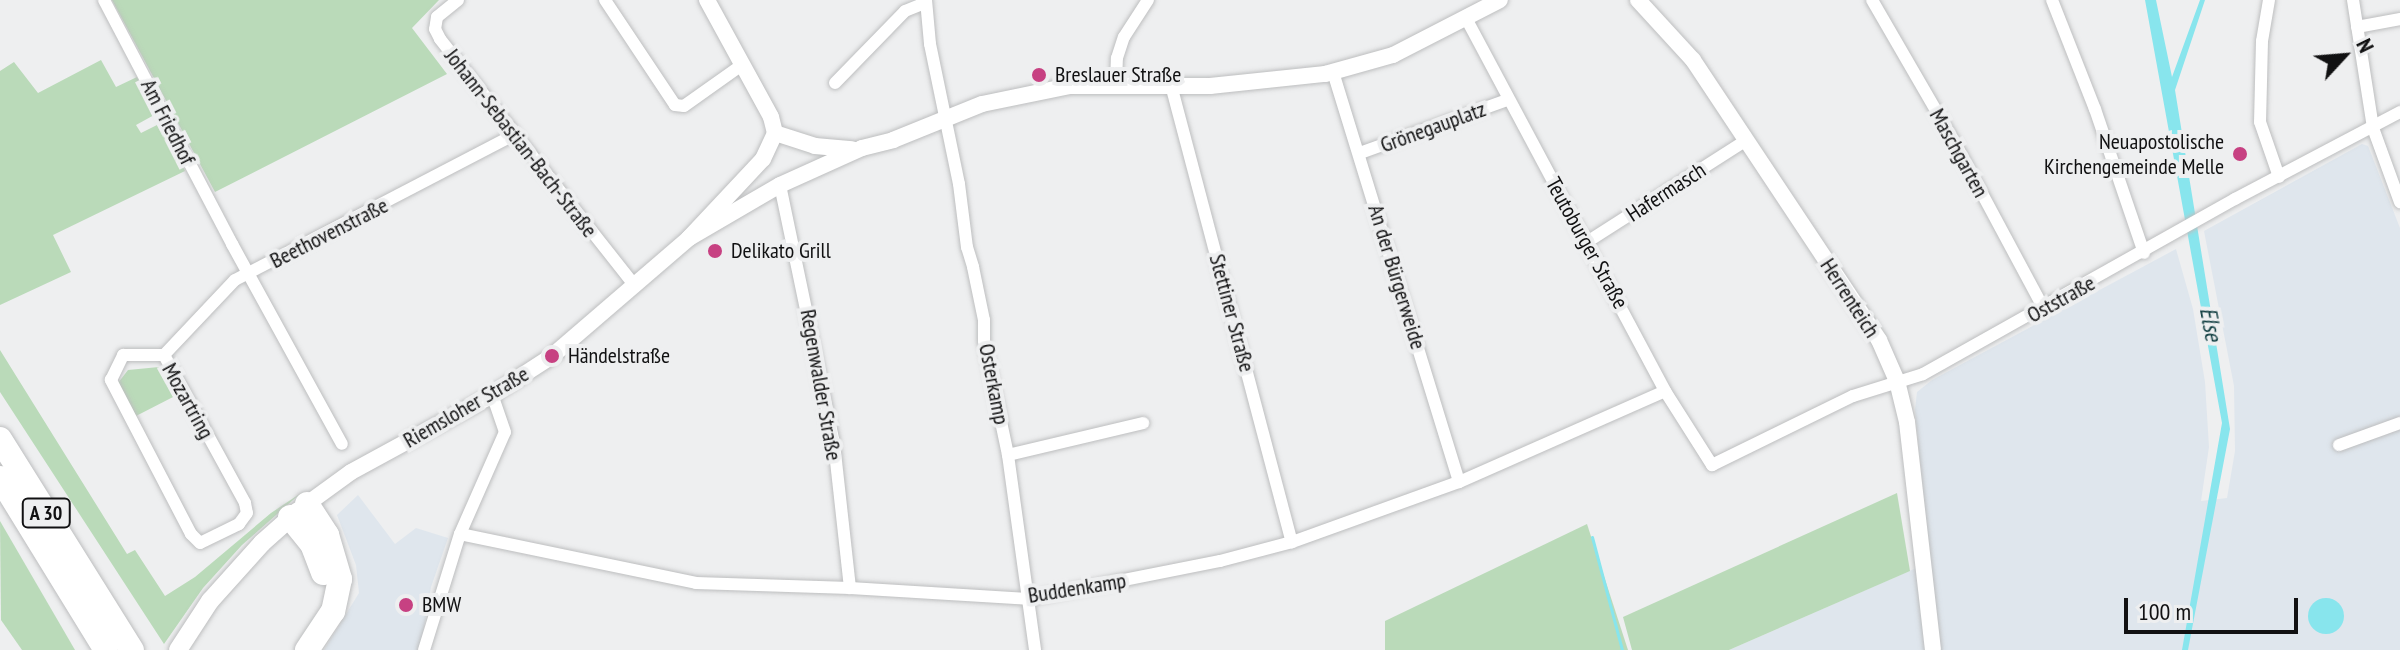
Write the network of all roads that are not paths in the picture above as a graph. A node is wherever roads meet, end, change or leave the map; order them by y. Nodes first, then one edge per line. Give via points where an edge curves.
1 (104, 0) edge
2 (458, 0) edge
3 (605, 0) edge
4 (707, 0) edge
5 (1148, 0) edge
6 (1500, 0) edge
7 (1638, 0) edge
8 (1872, 0) edge
9 (2052, 0) edge
10 (2269, 0) edge
11 (2353, 0) edge
12 (925, 2) edge
13 (2400, 19) edge
14 (1467, 20) junction
15 (2357, 27) junction
16 (743, 64) junction
17 (1333, 72) junction
18 (835, 83) dead end
19 (1116, 84) junction
20 (1171, 85) junction
21 (1507, 100) junction
22 (2400, 112) edge
23 (947, 119) junction
24 (2373, 128) junction
25 (775, 133) junction
26 (514, 135) junction
27 (1745, 141) junction
28 (862, 148) junction
29 (1360, 153) junction
30 (2279, 177) junction
31 (780, 185) junction
32 (2400, 202) edge
33 (689, 238) junction
34 (1587, 242) junction
35 (2144, 253) junction
36 (249, 274) junction
37 (635, 286) junction
38 (2044, 309) junction
39 (164, 355) junction
40 (1897, 381) junction
41 (1665, 391) junction
42 (492, 395) junction
43 (1143, 423) dead end
44 (2400, 423) edge
45 (0, 439) edge
46 (342, 444) dead end
47 (2339, 445) dead end
48 (1008, 455) junction
49 (1712, 465) joint
50 (0, 478) edge
51 (1459, 482) junction
52 (298, 511) junction
53 (460, 534) junction
54 (1292, 542) junction
55 (92, 587) junction
56 (850, 588) junction
57 (1028, 599) junction
58 (181, 644) edge
59 (106, 650) edge
60 (132, 650) edge
61 (144, 650) edge
62 (291, 650) edge
63 (307, 650) edge
64 (424, 650) edge
65 (1035, 650) edge
66 (1933, 650) edge

1 - 36 street, Am Friedhof
2 - 26 street, Johann-Sebastian-Bach-Straße via 437,17 435,29
3 - 16 street via 679,107
4 - 16 street
5 - 19 street via 1124,37
6 - 14 street
7 - 27 street, Herrenteich via 1693,60
8 - 38 street, Maschgarten
9 - 35 street
10 - 30 street via 2260,122
11 - 15 street
12 - 18 street via 905,11
12 - 23 street, Osterkamp
13 - 15 street
14 - 17 street via 1393,55
14 - 21 street, Teutoburger Straße
15 - 24 street
16 - 25 street
17 - 20 street via 1274,82
17 - 29 street, An der Bürgerweide
19 - 20 street
19 - 23 street via 1042,90 982,104
20 - 54 street, Stettiner Straße
21 - 29 street, Grönegauplatz
21 - 34 street, Teutoburger Straße
22 - 24 street, Oststraße
23 - 28 street
23 - 48 street, Osterkamp
24 - 30 street, Oststraße
24 - 32 street
25 - 28 street via 815,146
25 - 33 street, Riemsloher Straße via 763,159
26 - 36 street, Beethovenstraße
26 - 37 street, Johann-Sebastian-Bach-Straße
27 - 34 street, Hafermasch
27 - 40 street, Herrenteich via 1879,340
28 - 31 street
29 - 51 street, An der Bürgerweide
30 - 35 street, Oststraße
31 - 33 street
31 - 56 street, Regenwalder Straße via 834,443
33 - 37 street, Riemsloher Straße
34 - 41 street, Teutoburger Straße
35 - 38 street, Oststraße
36 - 39 street, Beethovenstraße via 235,280
36 - 46 street
37 - 42 street, Riemsloher Straße via 552,356
38 - 40 street, Oststraße via 1923,374
39 - 39 street, Mozartring via 247,513 239,524 200,543 111,380 123,355
40 - 49 street, Oststraße via 1853,396
40 - 66 street, Herrenteich via 1907,422
41 - 49 street, Teutoburger Straße
41 - 51 street, Buddenkamp
42 - 52 street, Riemsloher Straße via 351,472
42 - 53 street via 505,432
43 - 48 street
44 - 47 street
45 - 55 highway, A 30
48 - 57 street, Osterkamp
50 - 59 highway, A 30
51 - 54 street, Buddenkamp
52 - 58 main road, Riemsloher Straße via 220,590
52 - 62 highway via 323,571 322,598
52 - 63 highway via 327,535 340,579 333,611
53 - 56 street, Buddenkamp via 696,583
53 - 64 street
54 - 57 street, Buddenkamp
55 - 60 highway, A 30
55 - 61 highway
56 - 57 street, Buddenkamp
57 - 65 street, Osterkamp

